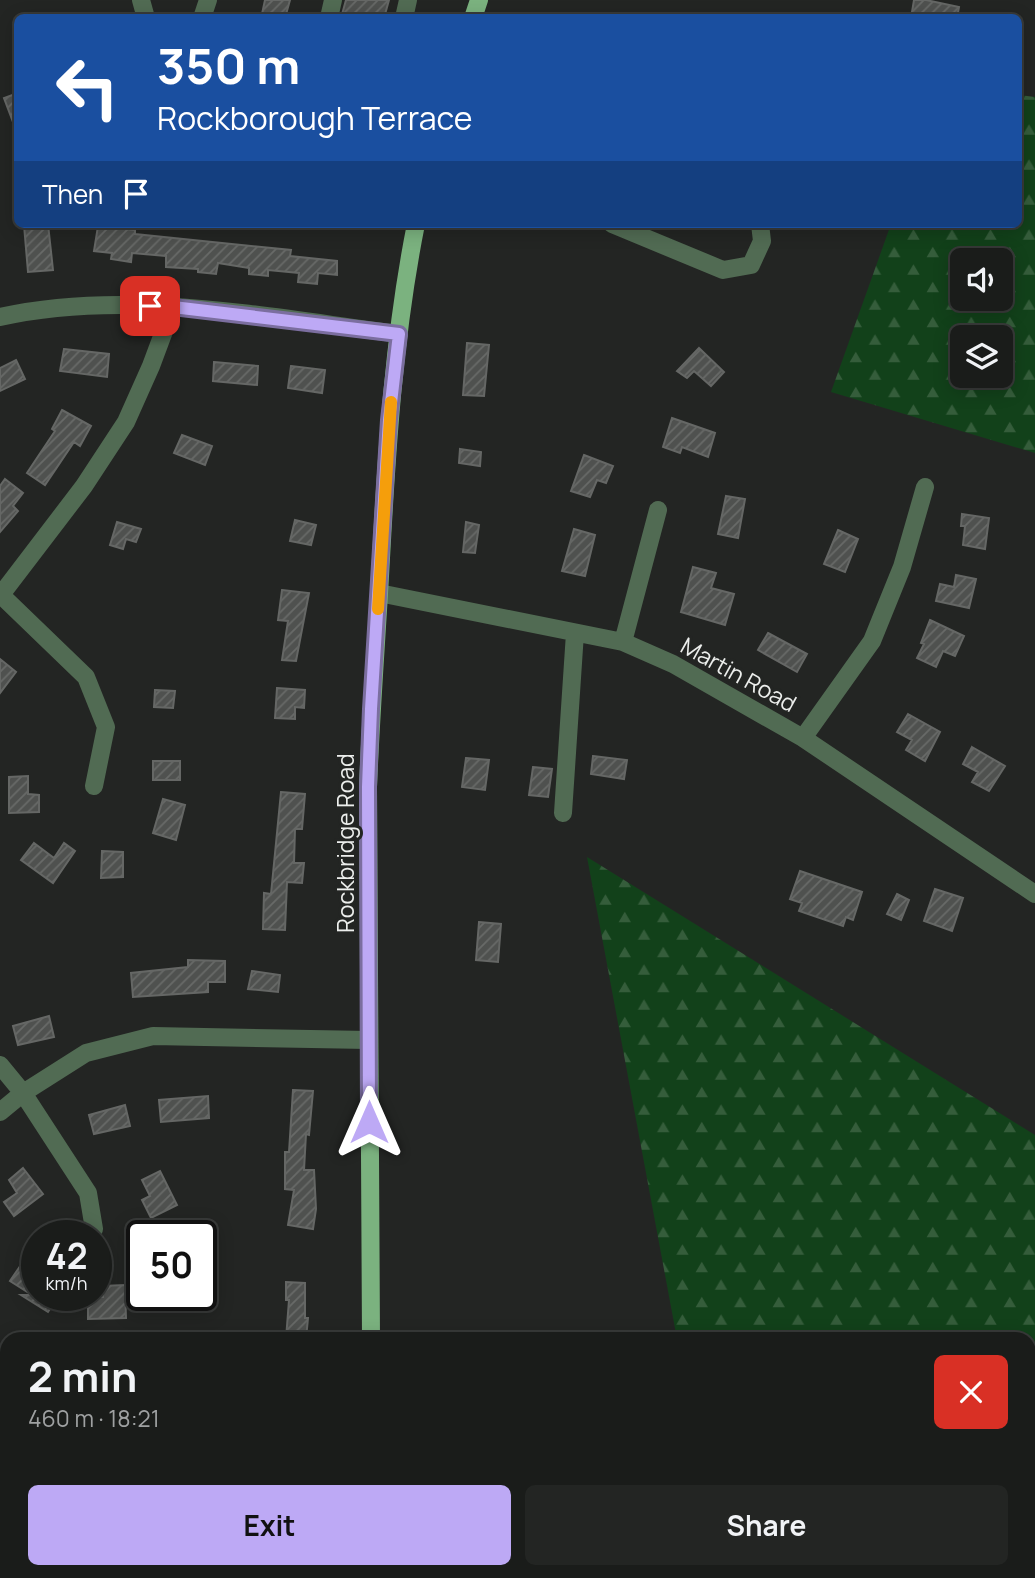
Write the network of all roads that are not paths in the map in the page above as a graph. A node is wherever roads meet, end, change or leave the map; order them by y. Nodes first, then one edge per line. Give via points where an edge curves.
1 (415, 228) edge
2 (622, 228) edge
3 (760, 228) edge
4 (173, 307) junction
5 (0, 315) edge
6 (399, 334) junction
7 (925, 487) dead end
8 (658, 510) dead end
9 (379, 593) junction
10 (1, 596) edge
11 (575, 633) junction
12 (623, 642) junction
13 (803, 738) junction
14 (94, 786) dead end
15 (563, 813) dead end
16 (1035, 894) edge
17 (368, 1040) junction
18 (0, 1065) edge
19 (23, 1093) junction
20 (0, 1112) edge
21 (92, 1220) edge
22 (371, 1332) edge

1 - 6 main road, Rockbridge Road
2 - 3 street via 723,270 751,265 762,241
4 - 5 street via 82,304
4 - 6 street
4 - 10 street via 126,422
6 - 9 main road, Rockbridge Road
7 - 13 street via 902,567 872,641
8 - 12 street
9 - 11 street, Martin Road
9 - 17 main road, Rockbridge Road via 368,787
10 - 14 street via 86,677 106,727
11 - 12 street, Martin Road
11 - 15 street
12 - 13 street, Martin Road via 673,664
13 - 16 street, Martin Road
17 - 19 street via 153,1037 86,1053
17 - 22 main road, Rockbridge Road
18 - 19 street
19 - 20 street
19 - 21 street via 88,1193

